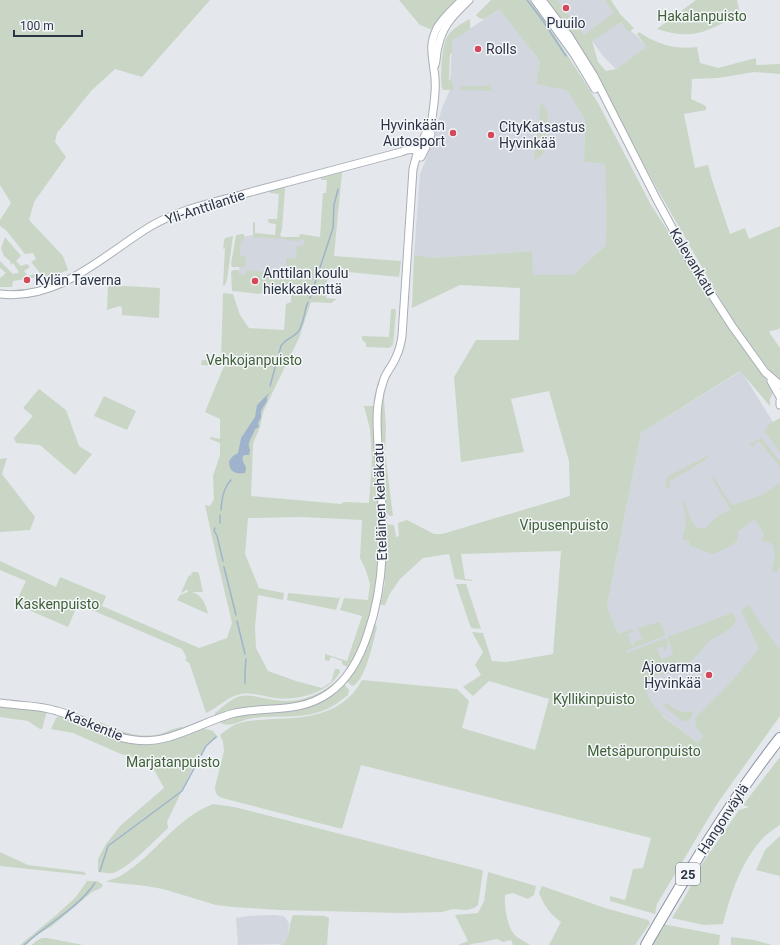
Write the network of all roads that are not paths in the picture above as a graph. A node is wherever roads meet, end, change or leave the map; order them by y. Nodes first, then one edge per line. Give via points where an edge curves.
1 (462, 0) edge
2 (469, 0) edge
3 (535, 0) edge
4 (542, 0) edge
5 (434, 70) junction
6 (620, 129) junction
7 (419, 153) junction
8 (0, 294) edge
9 (765, 372) junction
10 (780, 385) edge
11 (780, 397) edge
12 (780, 401) edge
13 (780, 405) edge
14 (0, 703) edge
15 (210, 722) joint
16 (780, 738) edge
17 (646, 945) edge

1 - 5 street, Eteläinen kehäkatu via 442,20 434,34 431,51
2 - 5 street, Eteläinen kehäkatu via 446,25 438,45
3 - 6 street, Kalevankatu via 574,54
4 - 6 street, Kalevankatu via 586,63
5 - 7 street, Eteläinen kehäkatu via 432,119
6 - 9 street, Kalevankatu via 692,264
7 - 8 street, Yli-Anttilantie via 410,149 185,210 150,227 60,284 28,294
7 - 15 street, Eteläinen kehäkatu via 412,169 402,336 397,356 384,379 378,404 383,558 381,583 366,639 349,673 333,690 316,700 298,707 247,711
9 - 10 street, Kalevankatu
9 - 11 street
12 - 13 street
14 - 15 street, Kaskentie via 58,710 110,733 135,740 162,739
16 - 17 highway, Hangonväylä / 25 via 703,849

